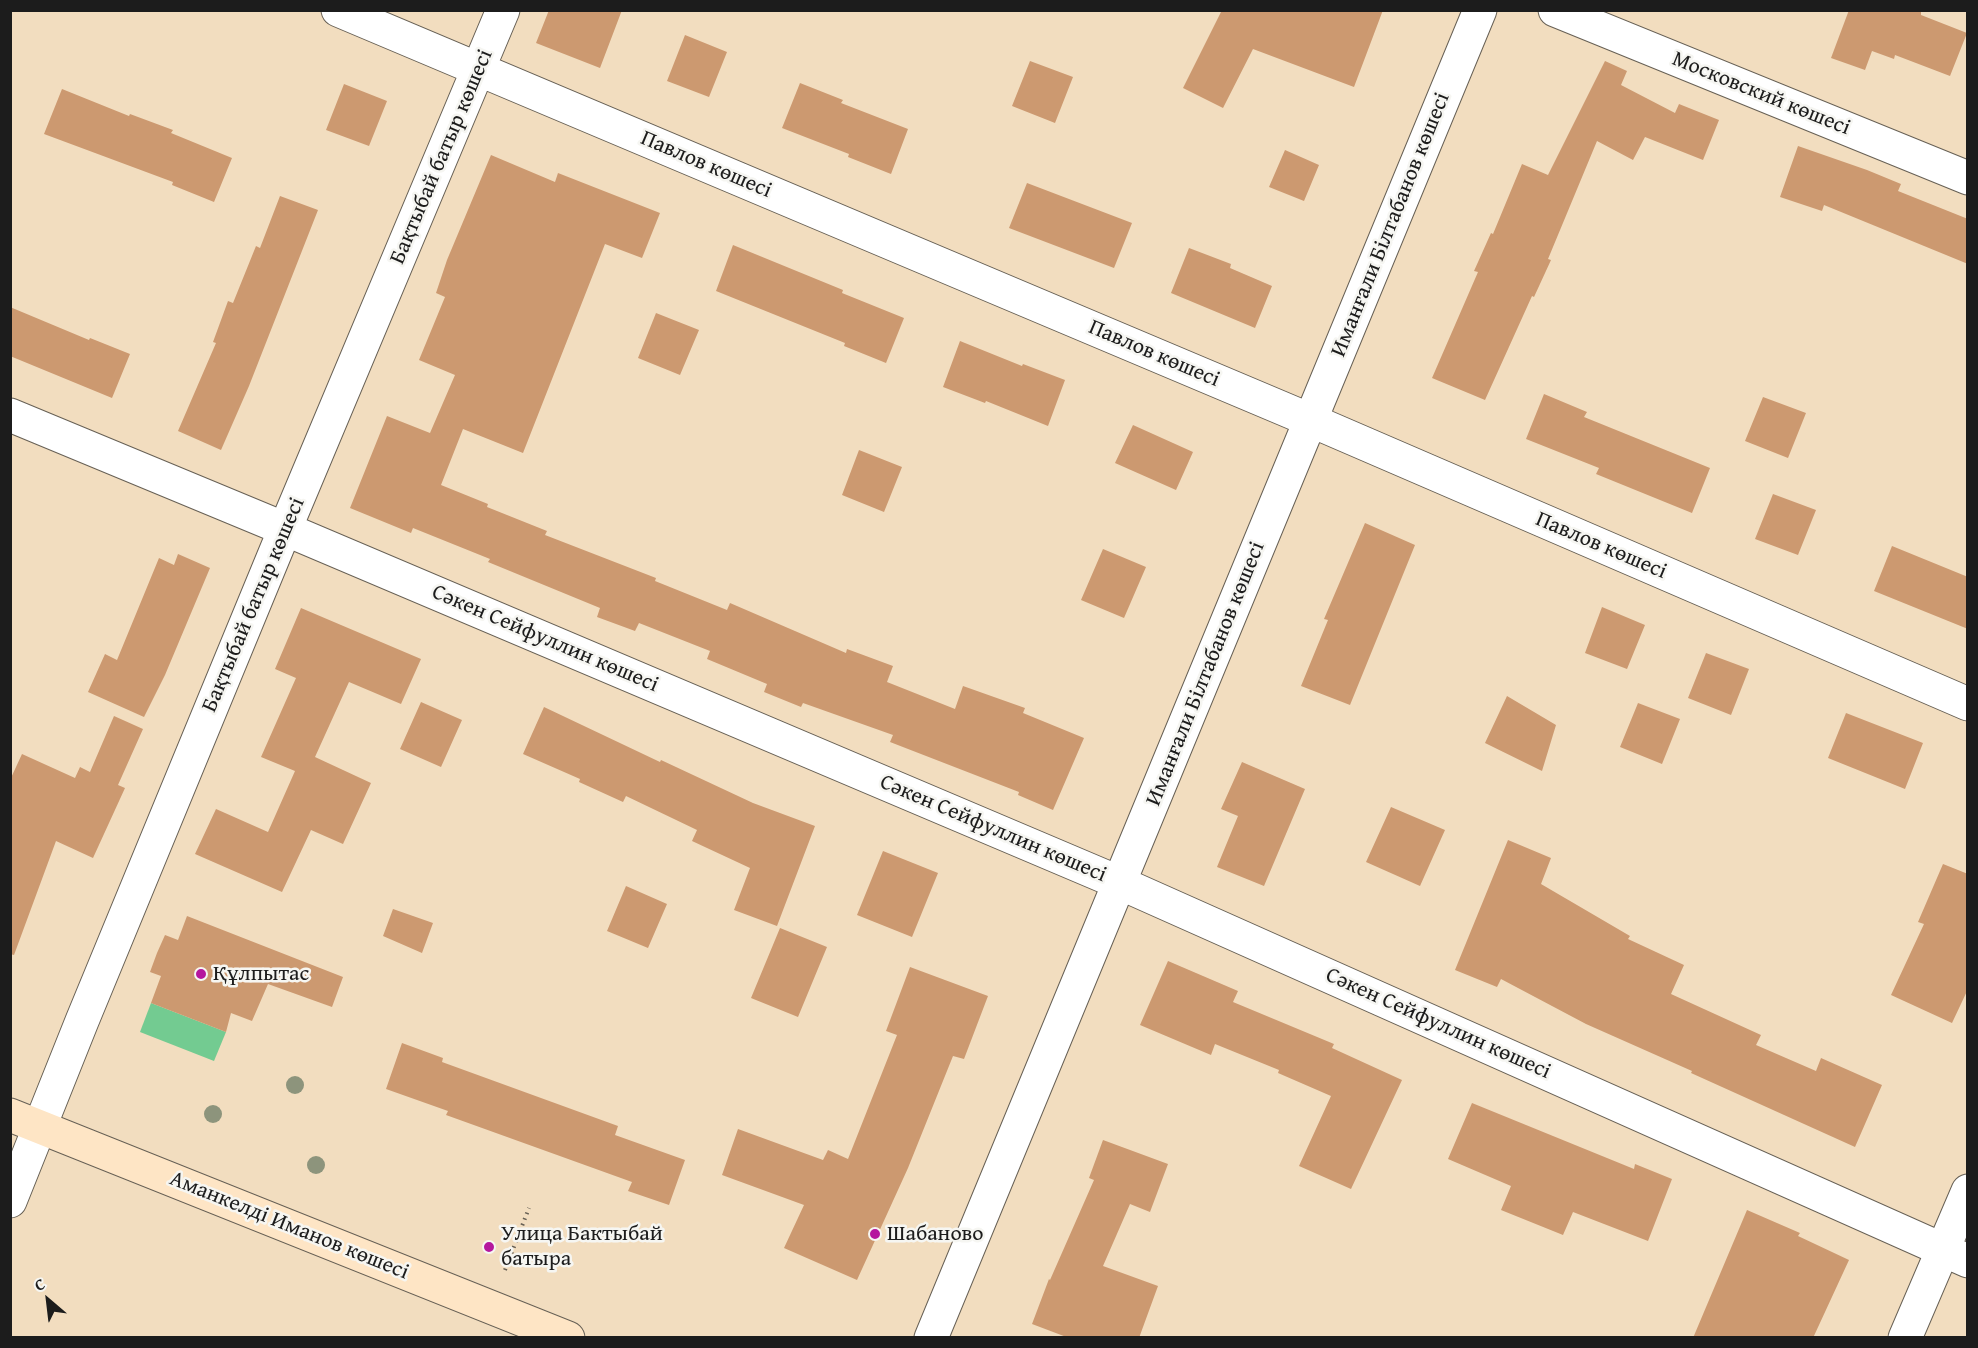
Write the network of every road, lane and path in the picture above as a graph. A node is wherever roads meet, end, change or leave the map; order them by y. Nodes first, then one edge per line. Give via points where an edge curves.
1 (338, 10) edge
2 (504, 10) edge
3 (1480, 10) edge
4 (1555, 10) edge
5 (480, 69) junction
6 (1968, 178) edge
7 (10, 415) edge
8 (1310, 420) junction
9 (285, 529) junction
10 (1968, 704) edge
11 (1120, 883) junction
12 (25, 1120) edge
13 (1968, 1191) edge
14 (10, 1201) edge
15 (529, 1208) dead end
16 (1955, 1255) edge
17 (505, 1270) dead end
18 (568, 1338) edge
19 (932, 1338) edge
20 (1905, 1338) edge

1 - 5 street, Павлов көшесі
2 - 5 street, Бақтыбай батыр көшесі
3 - 8 street, Иманғали Білтабанов көшесі
4 - 6 street, Московский көшесі
5 - 8 street, Павлов көшесі
5 - 9 street, Бақтыбай батыр көшесі
7 - 9 street, Сәкен Сейфуллин көшесі
8 - 10 street, Павлов көшесі
8 - 11 street, Иманғали Білтабанов көшесі
9 - 11 street, Сәкен Сейфуллин көшесі
9 - 12 street, Бақтыбай батыр көшесі
11 - 16 street, Сәкен Сейфуллин көшесі
11 - 19 street, Иманғали Білтабанов көшесі
12 - 14 street, Бақтыбай батыр көшесі
12 - 18 main road, Аманкелді Иманов көшесі
13 - 16 street
15 - 17 path
16 - 20 street

